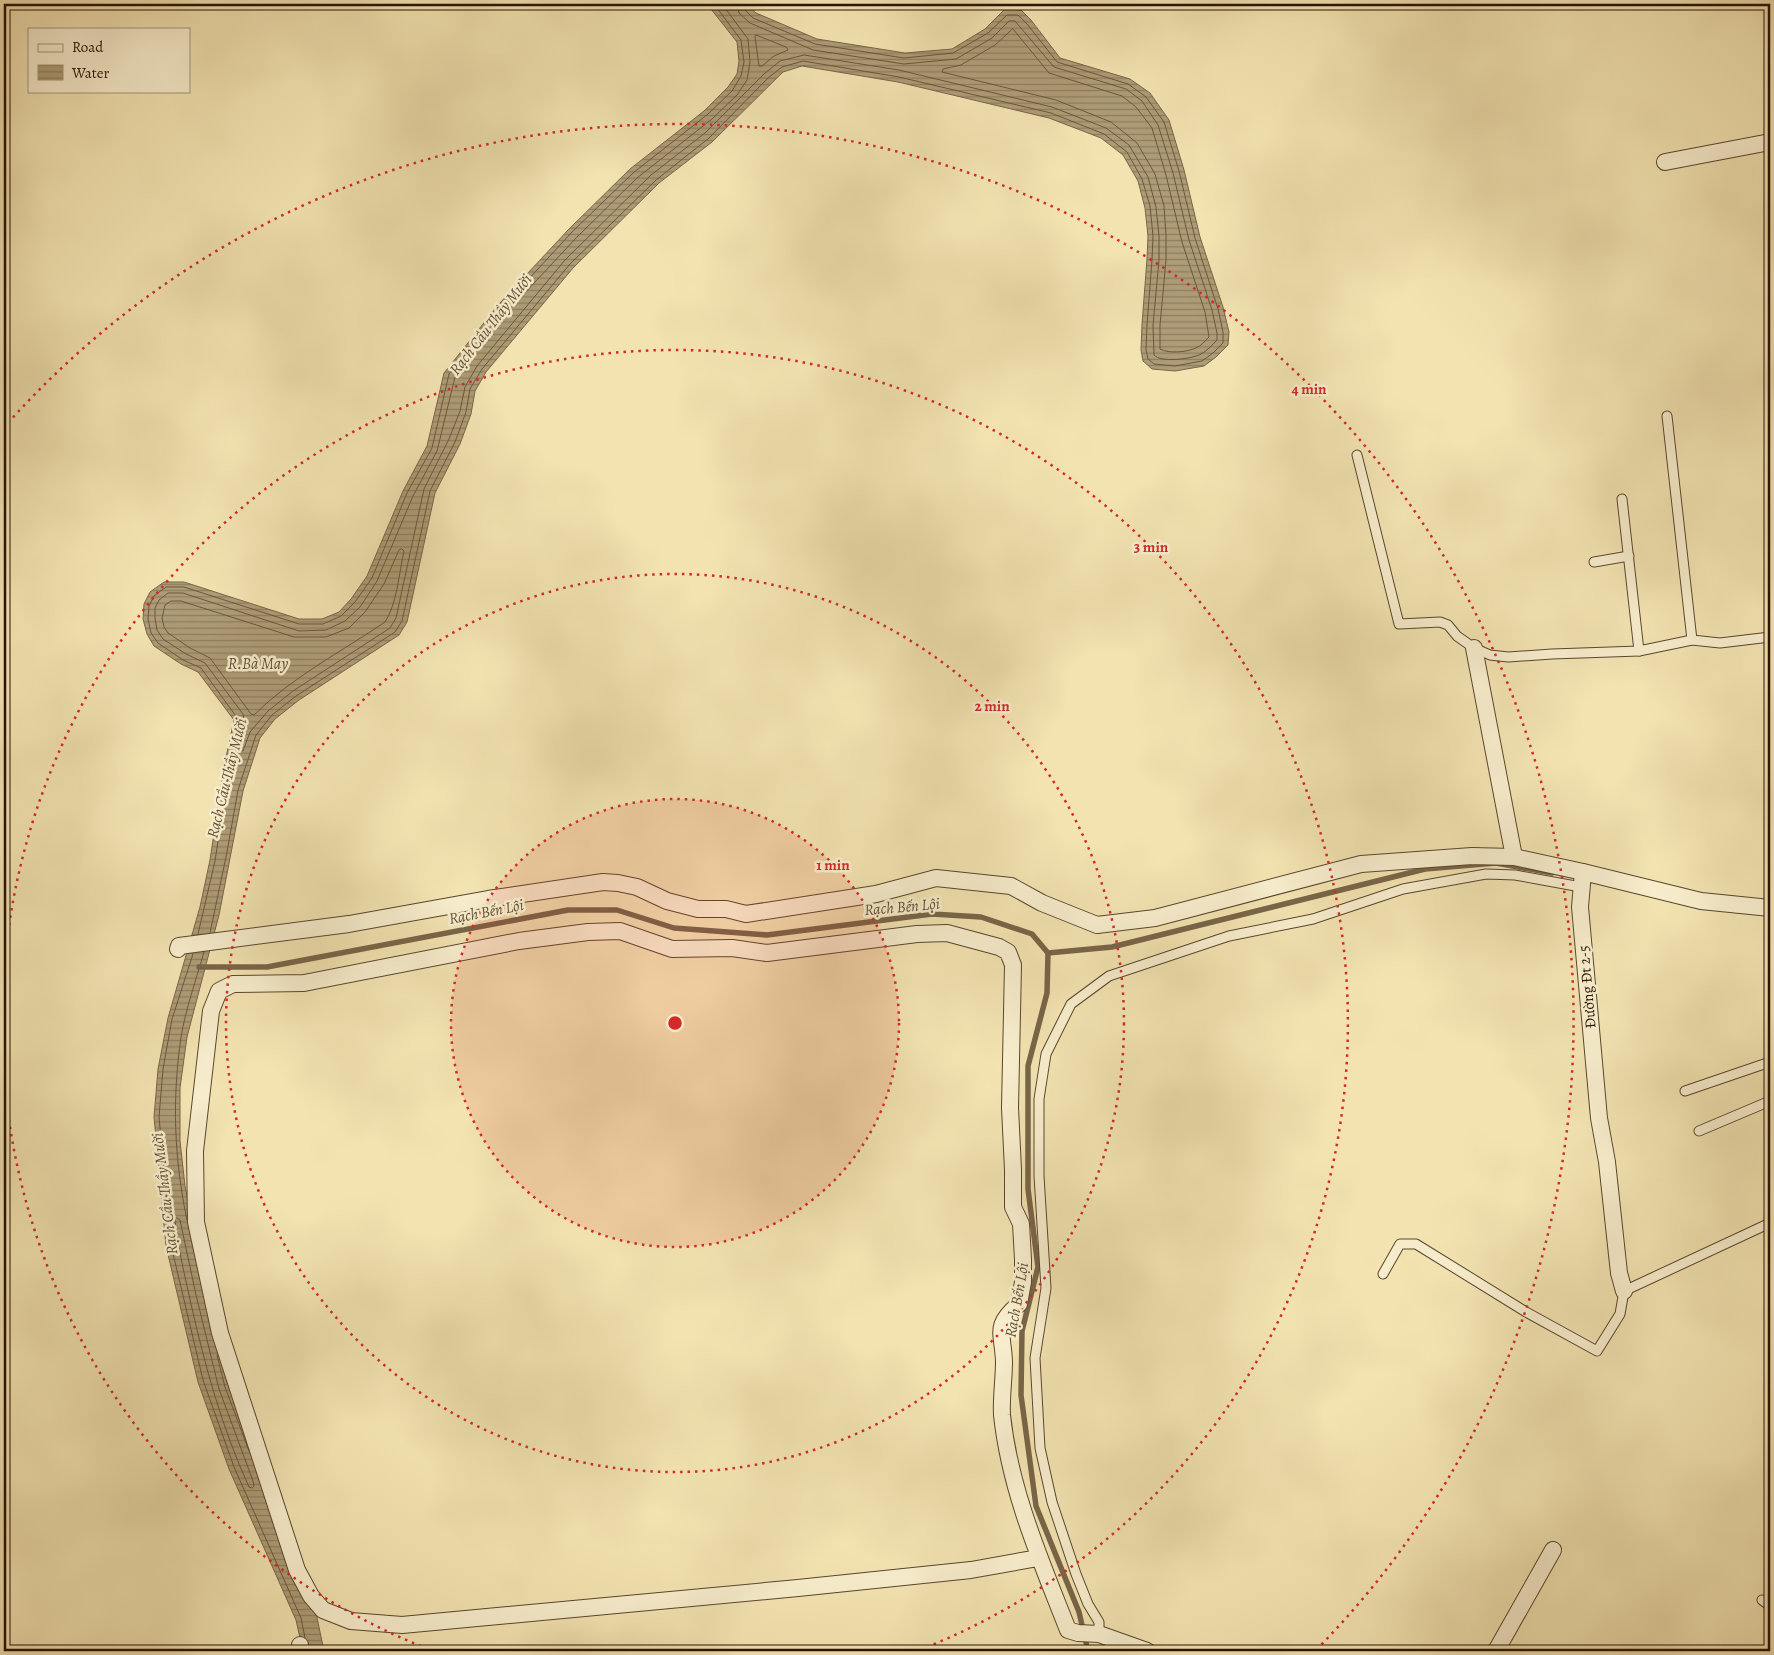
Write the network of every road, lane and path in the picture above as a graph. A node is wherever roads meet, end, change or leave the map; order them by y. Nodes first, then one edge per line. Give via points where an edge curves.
1 (1770, 142) edge
2 (1666, 162) dead end
3 (1668, 416) dead end
4 (1357, 455) dead end
5 (1622, 499) dead end
6 (1629, 556) junction
7 (1594, 562) dead end
8 (1770, 637) edge
9 (1692, 640) junction
10 (1474, 648) junction
11 (1639, 651) junction
12 (1514, 857) junction
13 (1582, 879) junction
14 (1770, 908) edge
15 (181, 948) dead end
16 (1770, 1062) edge
17 (1685, 1091) dead end
18 (1770, 1102) edge
19 (1699, 1131) dead end
20 (1770, 1223) edge
21 (1383, 1274) dead end
22 (1624, 1290) junction
23 (1553, 1550) dead end
24 (1038, 1558) junction
25 (1762, 1600) dead end
26 (1770, 1606) edge
27 (1098, 1634) junction
28 (1141, 1650) edge
29 (1496, 1651) edge

1 - 2 street
3 - 9 lane
4 - 10 lane via 1399,624 1440,622
5 - 6 lane
6 - 7 lane
6 - 11 lane
8 - 9 lane via 1720,643
9 - 11 lane
10 - 11 lane via 1490,655 1508,657
10 - 12 street
12 - 13 street
12 - 15 street via 1472,856 1361,864 1156,918 1097,925 1042,903 1011,886 936,878 876,894 746,914 698,909 667,901 637,887 603,882
13 - 14 street via 1701,901
13 - 22 street, Đường Đt 2-5 via 1580,906 1599,1118 1619,1274
13 - 27 lane via 1486,874 1403,889 1313,919 1229,936 1109,976 1071,1004 1046,1054 1039,1099 1039,1176 1046,1288 1035,1358 1040,1448 1052,1502 1076,1574 1099,1622
16 - 17 lane
18 - 19 lane
20 - 22 lane
21 - 22 lane via 1400,1244 1416,1244 1526,1312 1597,1351 1620,1314
23 - 29 street
24 - 24 street via 971,1570 788,1589 402,1624 352,1621 323,1610 311,1596 298,1570 259,1453 220,1333 196,1222 195,1151 210,1011 220,991 233,984 304,983 519,941 620,930 672,949 732,948 767,953 947,933 1008,952 1013,965 1010,1108 1013,1207 1021,1224 1023,1259 1019,1304 1007,1314 1001,1326 1004,1361 1002,1414 1015,1489
24 - 27 street via 1068,1630
25 - 26 lane
27 - 28 street

